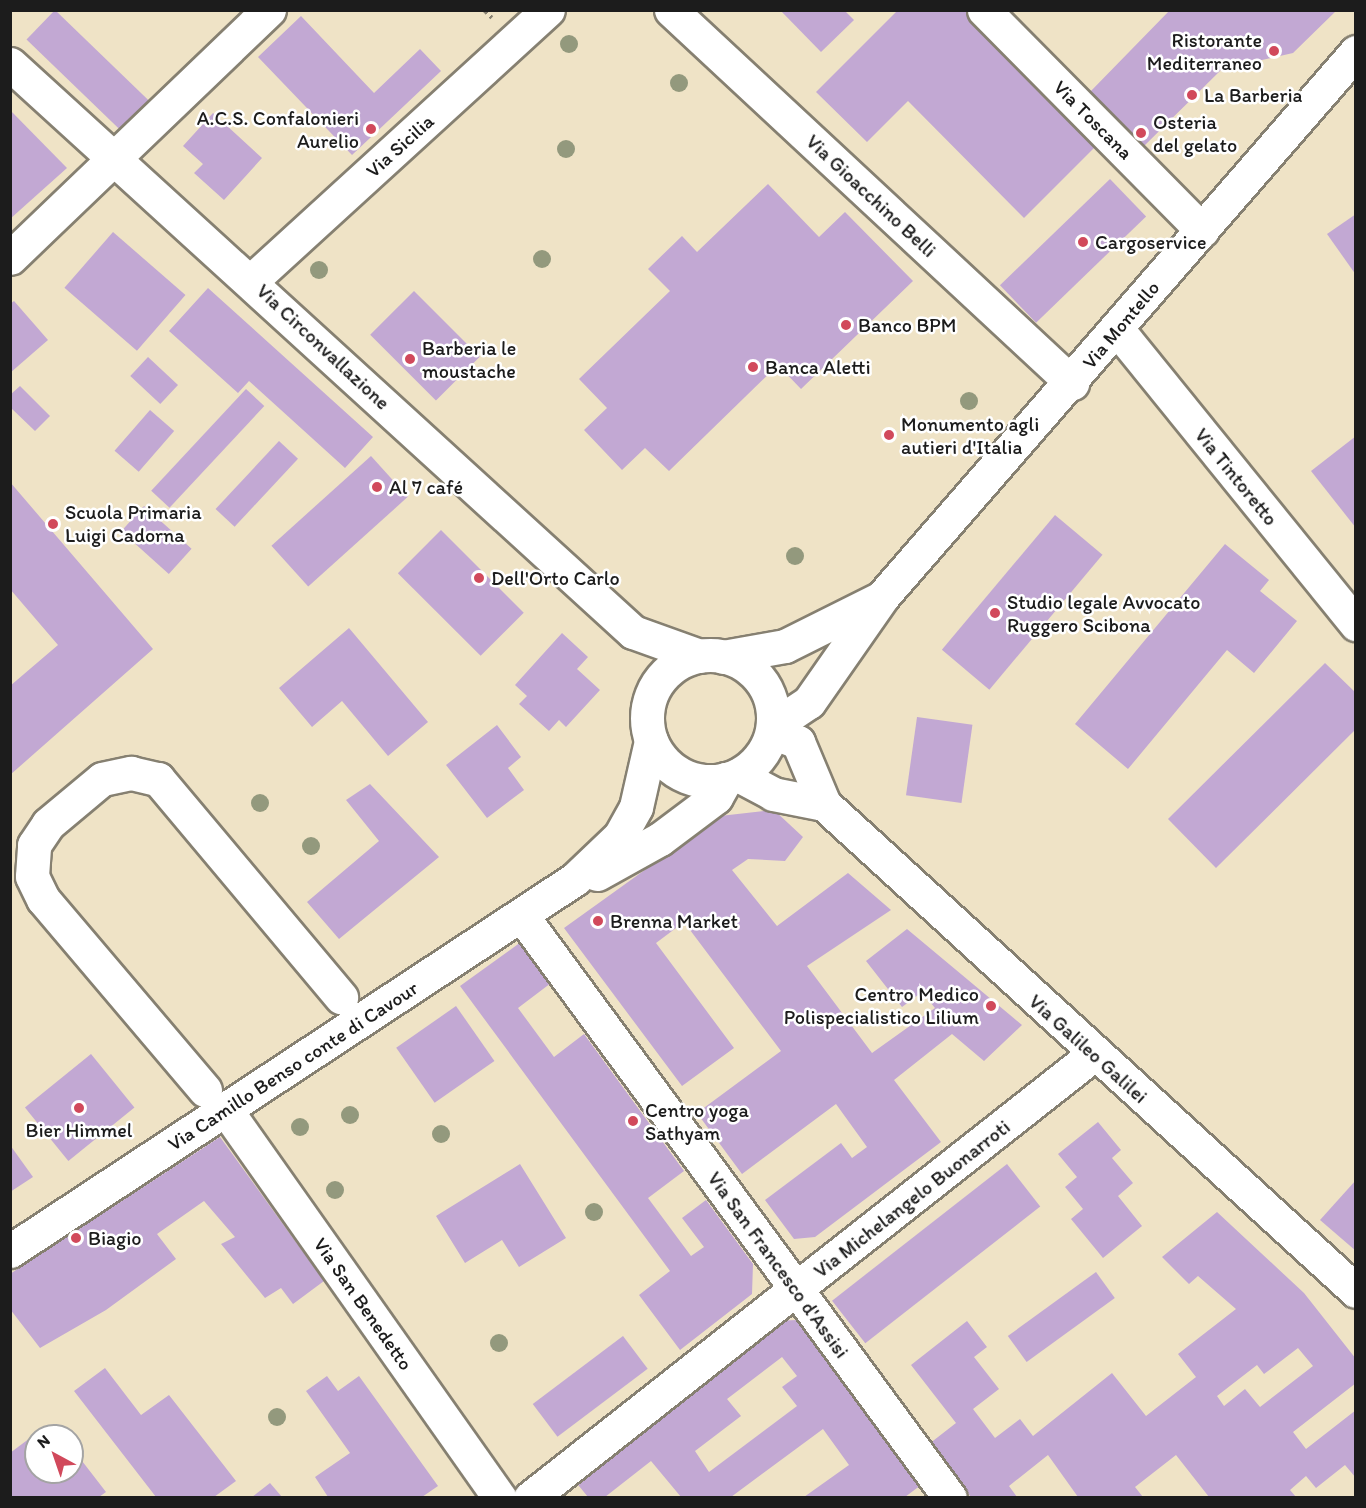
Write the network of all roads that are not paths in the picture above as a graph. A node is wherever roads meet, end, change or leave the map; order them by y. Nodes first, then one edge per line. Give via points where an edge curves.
1 (269, 10) edge
2 (548, 10) edge
3 (671, 10) edge
4 (984, 10) edge
5 (1356, 52) edge
6 (10, 64) edge
7 (117, 160) junction
8 (1202, 230) junction
9 (10, 258) edge
10 (251, 281) junction
11 (1117, 329) junction
12 (1072, 383) junction
13 (883, 596) junction
14 (1356, 624) edge
15 (633, 632) junction
16 (712, 656) junction
17 (648, 705) junction
18 (781, 733) junction
19 (651, 741) junction
20 (732, 777) junction
21 (824, 804) junction
22 (575, 879) junction
23 (522, 916) junction
24 (341, 997) dead end
25 (1094, 1054) junction
26 (216, 1100) junction
27 (10, 1251) edge
28 (797, 1290) junction
29 (1356, 1291) edge
30 (500, 1497) edge
31 (530, 1497) edge
32 (950, 1497) edge

1 - 7 street
2 - 10 street, Via Sicilia
3 - 12 street, Via Gioacchino Belli
4 - 8 street, Via Toscana
5 - 8 street, Via Montello
6 - 7 street, Via Circonvallazione
7 - 9 street
7 - 10 street, Via Circonvallazione
8 - 11 street, Via Montello
10 - 15 street, Via Circonvallazione
11 - 12 street, Via Montello
11 - 14 street, Via Tintoretto
12 - 13 street, Via Montello
13 - 16 street, Via Montello via 785,646
13 - 18 street, Via Montello via 809,702
15 - 16 street, Via Circonvallazione
15 - 17 street, Via Circonvallazione via 646,668
16 - 17 street via 667,672
16 - 18 street via 755,674 768,692
17 - 19 street
18 - 20 street
18 - 21 street, Via Galileo Galilei
19 - 20 street via 681,774 700,781
19 - 22 street, Via Camillo Benso conte di Cavour via 636,807 620,836
20 - 21 street via 772,794
20 - 22 street, Via Camillo Benso conte di Cavour via 716,797 660,839 605,872
21 - 25 street, Via Galileo Galilei
22 - 23 street, Via Camillo Benso conte di Cavour
23 - 26 street, Via Camillo Benso conte di Cavour
23 - 28 street, Via San Francesco d'Assisi
24 - 26 street, Via San Benedetto via 158,779 131,772 102,779 48,824 34,844 33,876 43,899
25 - 28 street, Via Michelangelo Buonarroti
25 - 29 street, Via Galileo Galilei
26 - 27 street, Via Camillo Benso conte di Cavour
26 - 30 street, Via San Benedetto
28 - 31 street, Via Michelangelo Buonarroti
28 - 32 street, Via San Francesco d'Assisi

